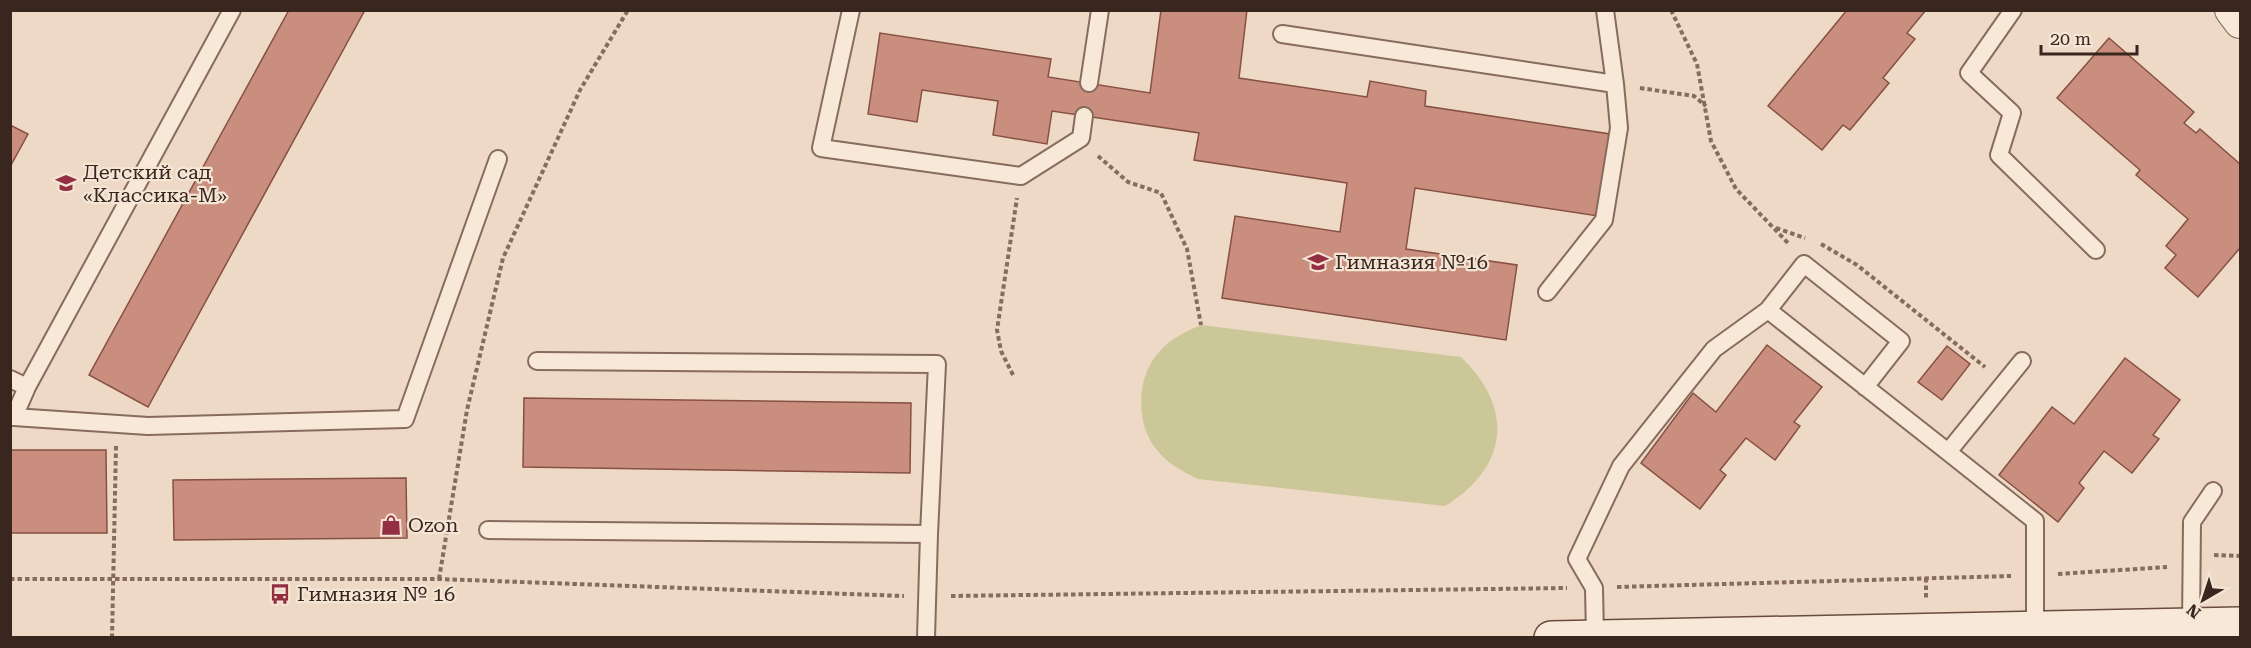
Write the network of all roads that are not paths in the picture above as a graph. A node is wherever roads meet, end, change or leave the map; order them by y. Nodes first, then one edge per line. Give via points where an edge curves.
1 (232, 10) edge
2 (851, 10) edge
3 (1100, 10) edge
4 (1605, 10) edge
5 (2013, 10) edge
6 (2232, 10) edge
7 (2241, 22) edge
8 (1282, 34) dead end
9 (1089, 83) dead end
10 (1615, 84) junction
11 (1084, 116) dead end
12 (498, 159) dead end
13 (2096, 250) dead end
14 (1547, 292) dead end
15 (1768, 310) junction
16 (537, 361) dead end
17 (2022, 361) dead end
18 (10, 379) edge
19 (27, 387) junction
20 (1865, 387) junction
21 (12, 417) edge
22 (1948, 452) junction
23 (2213, 491) dead end
24 (488, 530) dead end
25 (929, 534) junction
26 (2241, 624) edge
27 (2192, 625) junction
28 (2036, 629) junction
29 (1595, 636) edge
30 (926, 638) edge
31 (1551, 638) edge

1 - 19 lane
2 - 11 lane via 821,148 1021,176 1081,138
3 - 9 lane
4 - 10 lane
5 - 13 lane via 1969,73 2012,113 1999,155
6 - 7 street
8 - 10 lane
10 - 14 lane via 1619,128 1604,220
12 - 21 lane via 405,419 148,426
15 - 20 lane
15 - 20 lane via 1804,264 1901,341
15 - 29 lane via 1713,349 1621,466 1577,560 1594,588
16 - 25 lane via 937,364
17 - 22 lane
18 - 19 lane
19 - 21 lane
20 - 22 lane
22 - 28 lane via 2036,521
23 - 27 lane via 2192,522
24 - 25 lane
25 - 30 lane
26 - 27 street
27 - 28 street
28 - 29 street
29 - 31 street

